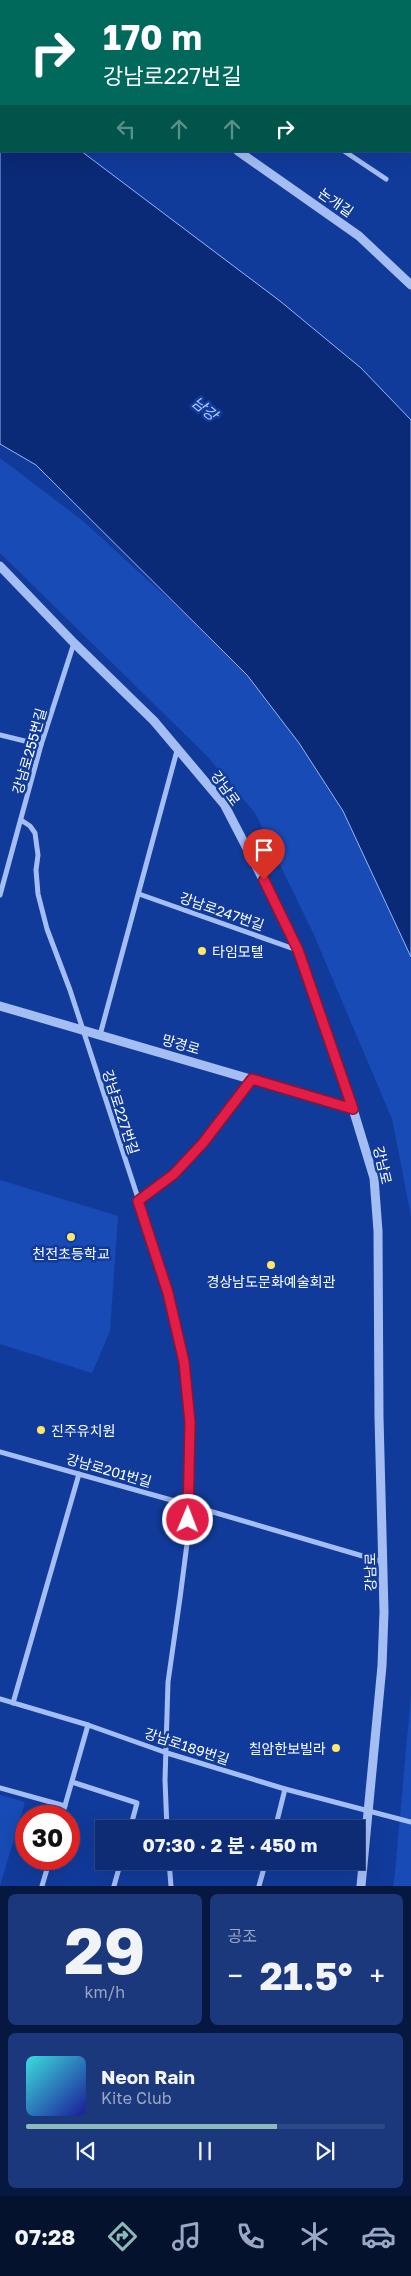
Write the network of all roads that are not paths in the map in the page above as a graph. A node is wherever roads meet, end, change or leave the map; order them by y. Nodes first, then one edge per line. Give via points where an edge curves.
1 (239, 152) edge
2 (346, 152) edge
3 (386, 179) dead end
4 (411, 285) edge
5 (0, 566) edge
6 (74, 643) junction
7 (0, 735) edge
8 (42, 745) junction
9 (178, 746) junction
10 (21, 820) junction
11 (0, 894) edge
12 (139, 894) junction
13 (298, 950) junction
14 (0, 1006) edge
15 (82, 1030) junction
16 (100, 1035) junction
17 (252, 1079) junction
18 (353, 1109) junction
19 (138, 1201) junction
20 (0, 1452) edge
21 (79, 1474) junction
22 (189, 1504) junction
23 (384, 1562) junction
24 (0, 1699) edge
25 (13, 1703) junction
26 (88, 1724) junction
27 (167, 1752) junction
28 (72, 1782) junction
29 (0, 1788) edge
30 (286, 1789) junction
31 (60, 1805) edge
32 (64, 1805) edge
33 (368, 1811) junction
34 (132, 1820) edge
35 (167, 1820) edge
36 (277, 1820) edge
37 (411, 1822) edge
38 (47, 1870) edge
39 (118, 1870) edge
40 (170, 1870) edge
41 (263, 1870) edge
42 (42, 1886) edge
43 (114, 1886) edge
44 (171, 1886) edge
45 (259, 1886) edge
46 (361, 1886) edge

1 - 4 street, 논개길 via 359,236
2 - 3 street
5 - 6 street, 강남로
6 - 8 street, 강남로255번길
6 - 9 street, 강남로
7 - 8 street
8 - 10 street, 강남로255번길
9 - 12 street
9 - 13 street, 강남로 via 224,804
10 - 11 street, 강남로255번길
10 - 15 street, 강남로227번길 via 35,833 38,894
12 - 13 street, 강남로247번길
12 - 16 street
13 - 18 street, 강남로
14 - 15 street, 망경로
15 - 16 street, 망경로
15 - 19 street, 강남로227번길
16 - 17 street, 망경로
17 - 18 street, 망경로
17 - 19 street via 203,1143 174,1174
18 - 23 street, 강남로 via 374,1178 378,1231
19 - 22 street, 강남로227번길 via 168,1293 184,1362 190,1422
20 - 21 street, 강남로201번길
21 - 22 street, 강남로201번길
21 - 25 street
22 - 23 street, 강남로201번길
22 - 27 street, 강남로227번길 via 188,1536 168,1682
23 - 33 street, 강남로 via 382,1666
24 - 25 street, 강남로189번길
25 - 26 street, 강남로189번길
26 - 27 street, 강남로189번길
26 - 28 street
27 - 30 street, 강남로189번길
27 - 35 street, 강남로227번길
28 - 32 street
28 - 34 street via 137,1803
29 - 31 street
30 - 33 street, 강남로189번길
30 - 36 street
33 - 37 street, 강남로189번길
33 - 46 street, 강남로
38 - 42 street
39 - 43 street
40 - 44 street
41 - 45 street

